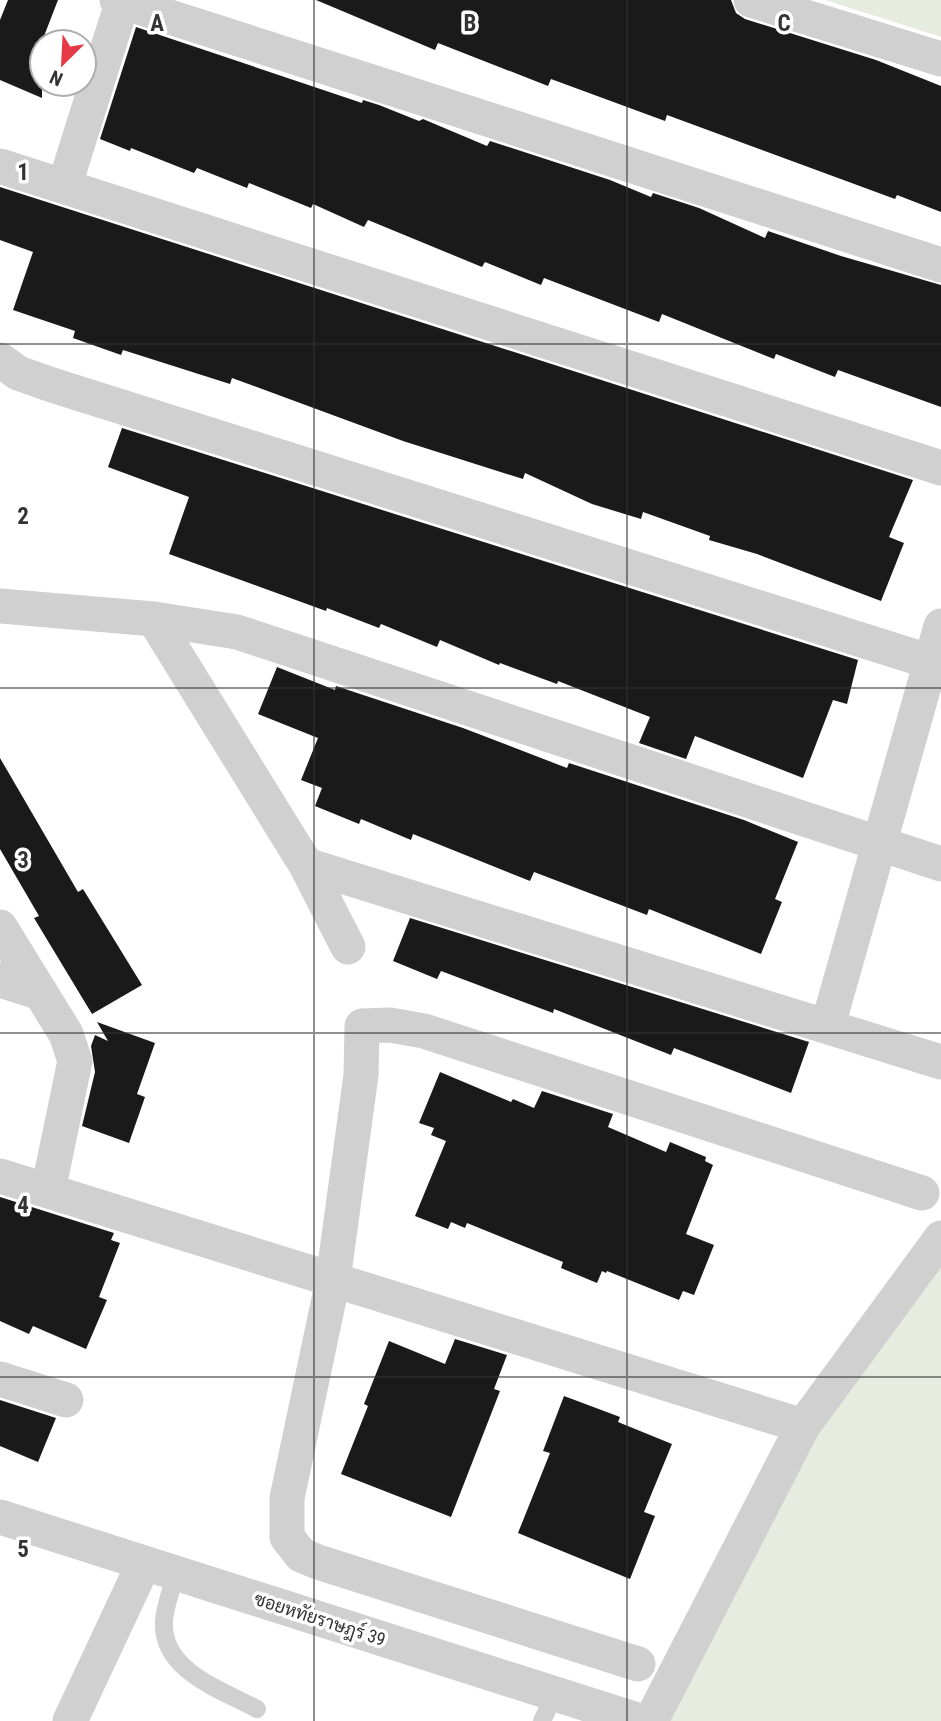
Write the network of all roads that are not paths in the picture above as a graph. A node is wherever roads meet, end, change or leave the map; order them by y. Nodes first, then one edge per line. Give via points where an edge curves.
1 (751, 0) edge
2 (121, 1) edge
3 (941, 59) edge
4 (0, 166) edge
5 (65, 184) junction
6 (941, 265) edge
7 (0, 360) edge
8 (941, 468) edge
9 (0, 606) edge
10 (154, 620) junction
11 (941, 626) edge
12 (935, 663) edge
13 (881, 845) junction
14 (941, 864) edge
15 (306, 865) junction
16 (0, 927) edge
17 (348, 947) dead end
18 (0, 980) edge
19 (41, 993) junction
20 (828, 1026) junction
21 (941, 1062) edge
22 (0, 1177) edge
23 (48, 1191) junction
24 (922, 1192) dead end
25 (941, 1238) edge
26 (333, 1280) junction
27 (0, 1379) edge
28 (66, 1400) dead end
29 (803, 1426) junction
30 (0, 1517) edge
31 (160, 1568) junction
32 (638, 1664) dead end
33 (549, 1707) edge
34 (257, 1709) dead end
35 (70, 1721) edge
36 (640, 1721) edge
37 (651, 1721) edge

1 - 3 street
2 - 5 street
2 - 6 street
4 - 5 street
5 - 8 street
7 - 12 street via 18,373 52,385
9 - 10 street
10 - 13 street via 237,632 275,643
10 - 15 street
11 - 12 street
12 - 13 street
13 - 14 street
13 - 20 street
15 - 17 street
15 - 20 street
16 - 19 street
18 - 19 street
19 - 23 street via 66,1034 75,1061
20 - 21 street
22 - 23 street
23 - 26 street
24 - 26 street via 424,1031 362,1026 360,1075
25 - 29 street
26 - 29 street
26 - 32 street via 287,1499 287,1537 301,1555
27 - 28 street
29 - 37 street
30 - 31 street, ซอยหทัยราษฎร์ 39
31 - 33 street, ซอยหทัยราษฎร์ 39
31 - 34 lane via 167,1641 189,1674
31 - 35 street
33 - 36 street, ซอยหทัยราษฎร์ 39

